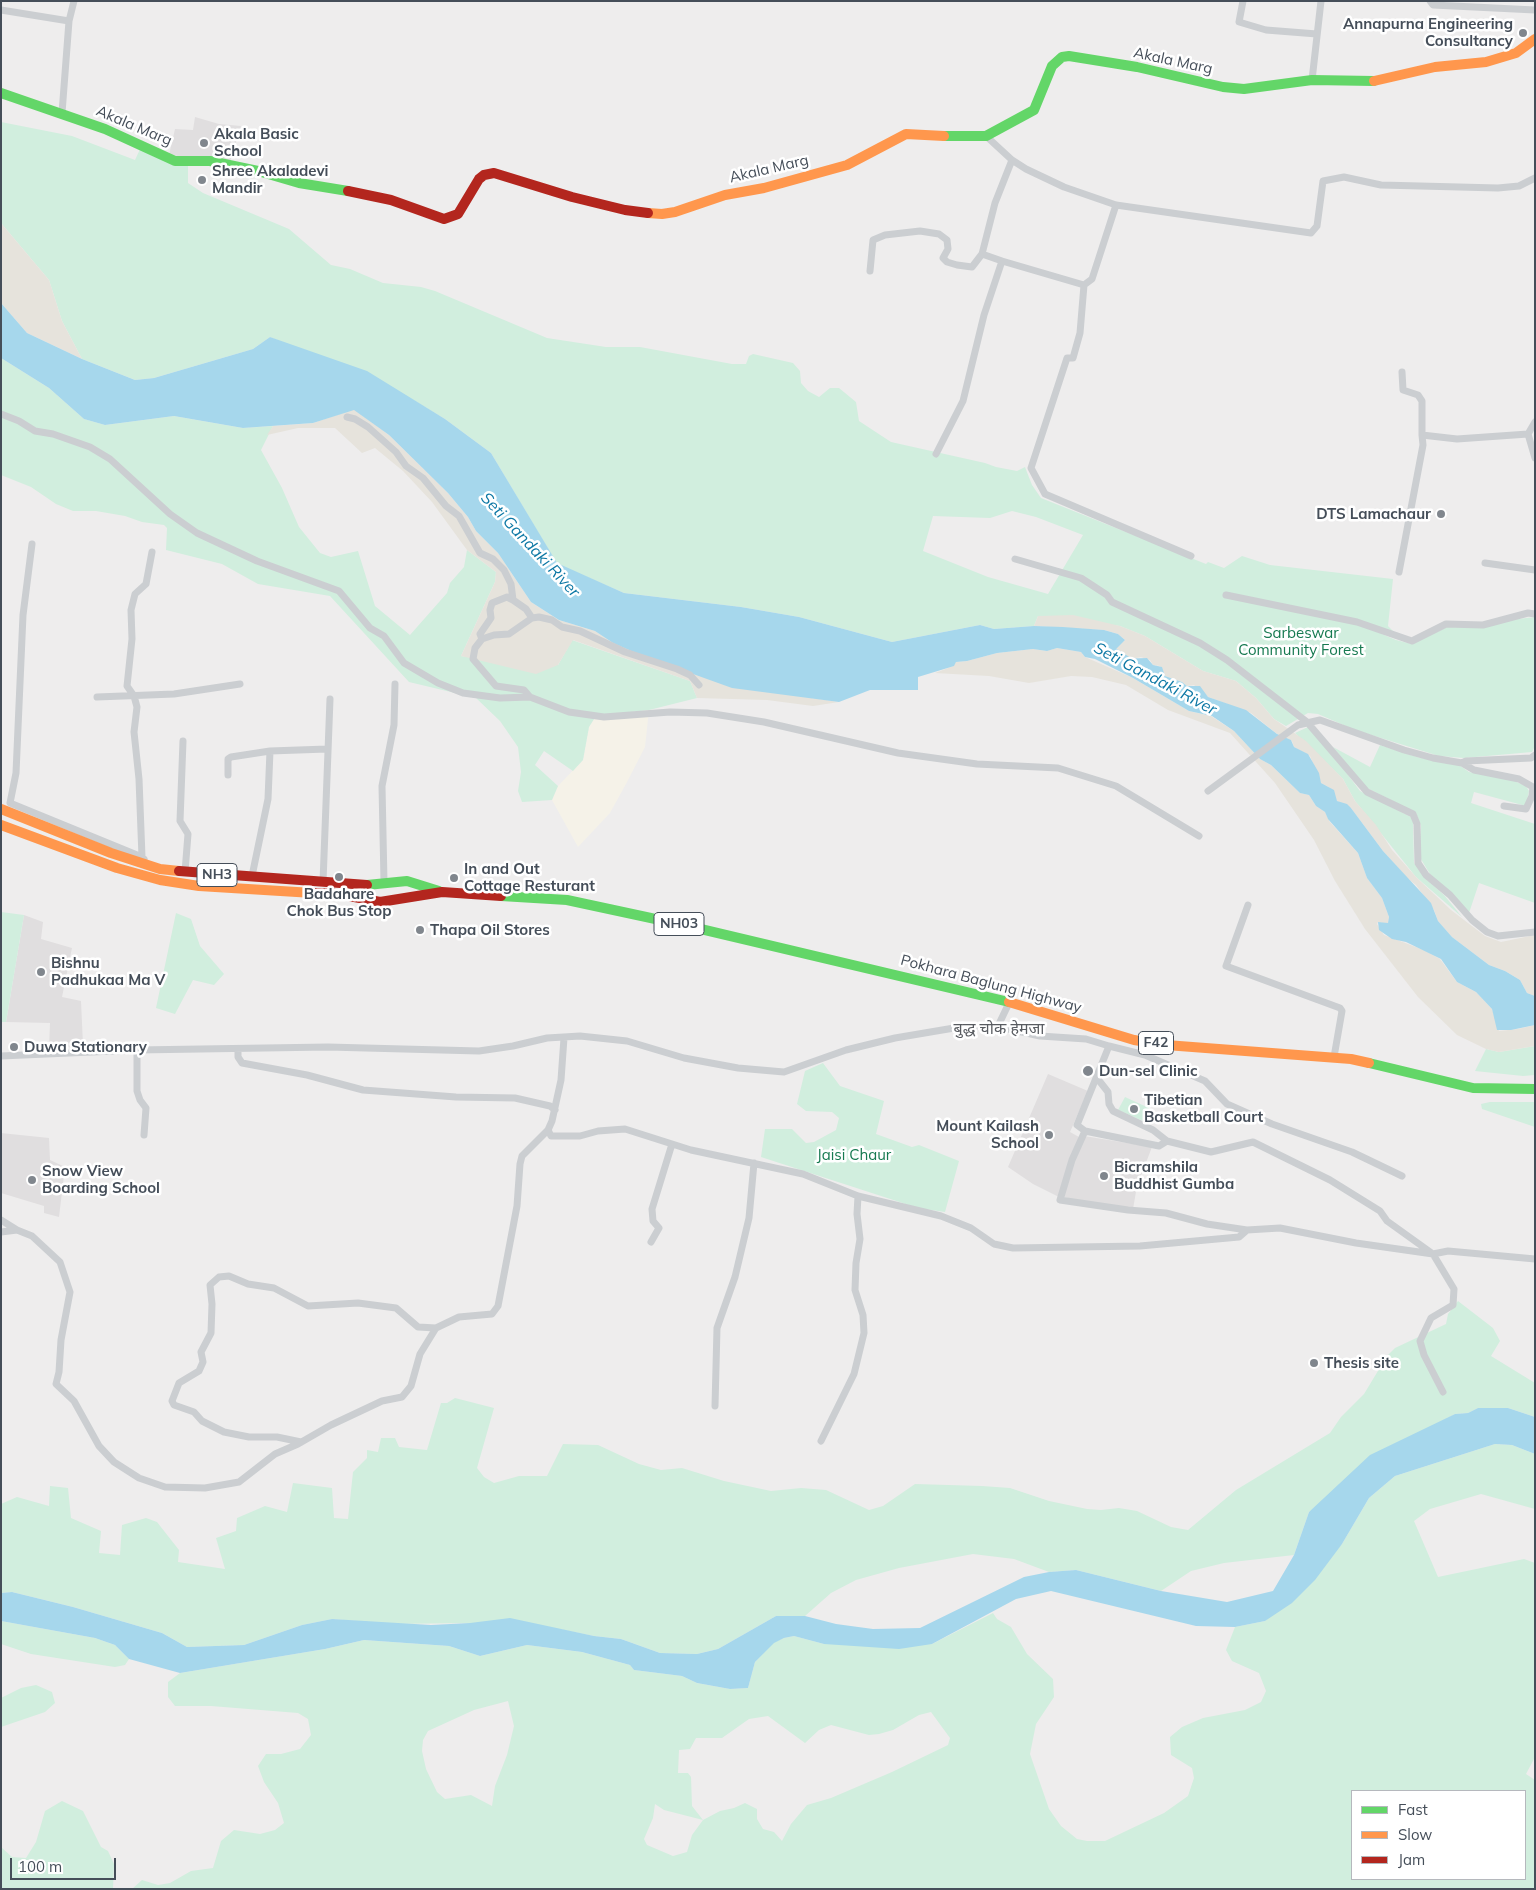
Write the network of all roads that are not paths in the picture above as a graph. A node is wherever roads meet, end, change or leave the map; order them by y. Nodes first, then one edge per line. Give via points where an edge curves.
1 (74, 1) edge
2 (1244, 1) edge
3 (1321, 1) edge
4 (1430, 1) edge
5 (1, 10) edge
6 (1535, 10) edge
7 (69, 21) junction
8 (1317, 34) junction
9 (1535, 39) edge
10 (1312, 80) junction
11 (1, 93) edge
12 (62, 113) junction
13 (986, 136) junction
14 (1012, 160) junction
15 (1535, 178) edge
16 (1116, 205) junction
17 (982, 254) junction
18 (1002, 261) junction
19 (870, 271) dead end
20 (1084, 285) junction
21 (1402, 372) dead end
22 (1, 414) edge
23 (347, 417) dead end
24 (1535, 422) edge
25 (1528, 434) junction
26 (1422, 435) junction
27 (936, 454) dead end
28 (1535, 458) edge
29 (32, 544) dead end
30 (152, 552) dead end
31 (1191, 556) dead end
32 (1015, 559) dead end
33 (1485, 563) dead end
34 (1535, 570) edge
35 (1399, 572) dead end
36 (1226, 595) dead end
37 (513, 600) junction
38 (1535, 614) edge
39 (532, 618) junction
40 (482, 639) junction
41 (240, 684) dead end
42 (395, 684) dead end
43 (699, 685) dead end
44 (97, 696) dead end
45 (134, 696) junction
46 (530, 697) junction
47 (330, 699) dead end
48 (1308, 722) junction
49 (183, 741) dead end
50 (327, 749) junction
51 (270, 751) junction
52 (1535, 756) edge
53 (1462, 763) junction
54 (228, 775) dead end
55 (1208, 791) dead end
56 (1532, 796) junction
57 (1504, 806) dead end
58 (1535, 807) edge
59 (1, 809) edge
60 (1, 825) edge
61 (1199, 836) dead end
62 (142, 857) junction
63 (152, 867) junction
64 (185, 872) junction
65 (252, 876) junction
66 (323, 882) junction
67 (384, 882) junction
68 (442, 892) junction
69 (1248, 905) dead end
70 (1535, 932) edge
71 (785, 948) joint
72 (1009, 1003) junction
73 (998, 1026) junction
74 (564, 1038) junction
75 (1109, 1046) junction
76 (238, 1049) junction
77 (137, 1050) junction
78 (1, 1056) edge
79 (1334, 1057) junction
80 (1097, 1078) junction
81 (1535, 1089) edge
82 (555, 1110) junction
83 (548, 1130) junction
84 (1085, 1131) junction
85 (144, 1135) dead end
86 (1166, 1141) junction
87 (672, 1144) junction
88 (754, 1163) junction
89 (1402, 1176) dead end
90 (858, 1196) junction
91 (1, 1220) edge
92 (17, 1230) junction
93 (1247, 1230) junction
94 (1, 1232) edge
95 (651, 1242) dead end
96 (1433, 1254) junction
97 (1535, 1259) edge
98 (436, 1328) junction
99 (1443, 1392) dead end
100 (715, 1406) dead end
101 (822, 1441) dead end
102 (301, 1442) junction

1 - 7 street
2 - 8 street via 1239,22 1266,30
3 - 8 street
4 - 6 street via 1433,6
5 - 7 street
7 - 12 street
8 - 10 street
9 - 10 main road, Akala Marg via 1516,53 1486,62 1435,67 1381,81
10 - 13 main road, Akala Marg via 1244,89 1137,67 1062,57 1052,66 1034,110
11 - 12 main road, Akala Marg
12 - 13 main road, Akala Marg via 175,161 210,161 299,183 361,193 444,219 458,214 475,184 489,173 624,210 662,214 847,165 906,134
13 - 14 street
14 - 16 street via 1064,187
14 - 17 street via 995,203
15 - 16 street via 1520,186 1498,188 1381,185 1344,177 1323,182 1317,226 1311,233
16 - 20 street via 1092,279
17 - 18 street
17 - 19 street via 972,267 957,265 943,258 948,248 947,240 940,234 920,231 884,235 873,240
18 - 20 street
18 - 27 street via 984,315 963,401
20 - 31 street via 1080,333 1073,358 1067,358 1031,468 1045,494
21 - 26 street via 1403,390 1418,395 1422,401
22 - 46 street via 35,432 53,434 90,447 110,459 170,514 197,533 257,561 339,591 370,628 384,636 404,663 438,683 463,693
23 - 37 street via 355,418 368,427 459,516 480,553 493,559 504,570 511,584
24 - 25 street
25 - 26 street via 1457,438
25 - 28 street
26 - 35 street
29 - 62 street via 23,615 16,773 10,804
30 - 45 street via 146,584 136,594 131,610 132,639 127,686
32 - 48 street via 1081,578 1112,602 1200,643
33 - 34 street
36 - 38 street via 1357,622 1412,641 1446,624 1483,625
37 - 39 street
37 - 40 street via 507,597 492,603 491,618 480,634
39 - 40 street via 509,634
39 - 43 street via 552,620 625,652 677,669 690,675
40 - 46 street via 475,648 473,659 480,668 496,686 524,690
41 - 45 street via 174,694
42 - 67 street via 394,725 382,786
44 - 45 street
45 - 62 street
46 - 61 street via 569,712 604,718 670,712 707,713 764,722 898,753 977,764 1058,768 1116,786
47 - 50 street
48 - 53 street via 1320,720 1404,750
48 - 55 street via 1298,725
48 - 70 street via 1367,792 1415,816 1417,858 1422,869 1472,920 1498,936
49 - 64 street via 180,821 188,834
50 - 51 street
50 - 66 street
51 - 54 street via 231,757 228,759
51 - 65 street via 268,799
52 - 53 street
53 - 56 street via 1474,770 1519,779 1533,787
56 - 57 street via 1526,809
56 - 58 street
59 - 63 main road, Pokhara Baglung Highway / NH3 via 111,854
60 - 68 main road, Pokhara Baglung Highway / NH03 via 128,872 179,883 339,894 380,902
62 - 63 street
63 - 64 main road, Pokhara Baglung Highway / NH3
64 - 65 main road, Pokhara Baglung Highway / NH3
65 - 66 main road, Pokhara Baglung Highway / NH3
66 - 67 main road, Pokhara Baglung Highway / NH3 via 364,885
67 - 68 main road, Pokhara Baglung Highway / NH3 via 414,882
68 - 71 main road, Pokhara Baglung Highway / NH03 via 567,900
69 - 79 street via 1226,966 1340,1008
71 - 72 main road, Pokhara Baglung Highway / F42
72 - 73 street
72 - 79 main road, Pokhara Baglung Highway / F42 via 1154,1043
73 - 74 street via 960,1026 895,1038 846,1050 784,1072 684,1058 627,1041 580,1036
73 - 75 street via 1040,1036 1074,1037
74 - 76 street via 547,1038 479,1051 328,1047
74 - 82 street
75 - 80 street
75 - 89 street via 1144,1055 1205,1081 1227,1104 1272,1124 1352,1152
76 - 77 street
76 - 82 street via 242,1063 363,1090 515,1098
77 - 78 street
77 - 85 street via 137,1091 146,1108
79 - 81 main road, Pokhara Baglung Highway / F42 via 1372,1062 1472,1088
80 - 84 street via 1077,1125
80 - 86 street via 1108,1092 1113,1111 1153,1130
82 - 83 street
83 - 87 street via 551,1136 580,1136 625,1129
83 - 98 street via 522,1156 517,1206 498,1306 492,1314 459,1317
84 - 86 street via 1159,1146
84 - 93 street via 1060,1200 1166,1212 1207,1224
86 - 96 street via 1211,1152 1252,1142 1330,1180 1380,1211 1387,1221
87 - 88 street
87 - 95 street via 652,1209 653,1221 659,1228
88 - 90 street via 803,1174
88 - 100 street via 747,1226 735,1277 717,1328
90 - 93 street via 941,1216 971,1228 994,1244 1013,1248 1140,1246 1239,1237
90 - 101 street via 860,1239 855,1290 863,1315 864,1333 854,1374
91 - 92 street
92 - 94 street
92 - 102 street via 32,1236 50,1252 67,1276 70,1292 56,1384 74,1401 99,1446 114,1462 154,1484 205,1488 239,1482 274,1454
93 - 96 street via 1280,1228
96 - 97 street via 1448,1251
96 - 99 street via 1454,1289 1453,1305 1432,1318 1420,1340
98 - 102 street via 420,1354 411,1386 402,1397 382,1401
98 - 102 street via 418,1327 396,1308 358,1303 308,1306 274,1288 262,1288 229,1276 218,1277 210,1285 211,1333 201,1352 204,1362 199,1371 178,1383 172,1401 174,1405 194,1412 202,1422 224,1432

